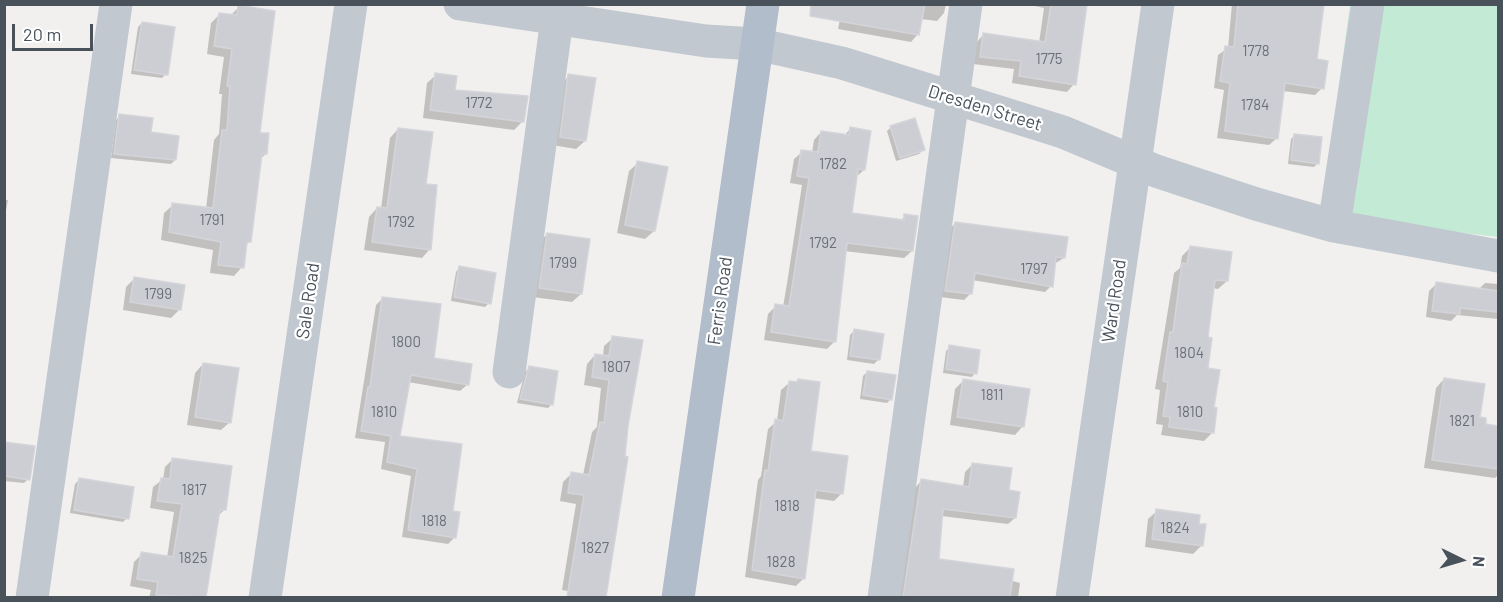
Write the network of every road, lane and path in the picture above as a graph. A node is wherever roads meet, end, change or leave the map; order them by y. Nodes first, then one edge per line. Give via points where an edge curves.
1 (116, 4) edge
2 (351, 4) edge
3 (460, 4) edge
4 (763, 4) edge
5 (966, 4) edge
6 (1158, 4) edge
7 (1368, 4) edge
8 (558, 12) edge
9 (756, 44) junction
10 (954, 98) junction
11 (1135, 161) junction
12 (1334, 226) junction
13 (1498, 256) edge
14 (509, 372) dead end
15 (32, 597) edge
16 (265, 597) edge
17 (678, 597) edge
18 (884, 597) edge
19 (1072, 597) edge

1 - 15 street
2 - 16 street, Sale Road
3 - 8 street, Dresden Street
4 - 9 main road, Ferris Road
5 - 10 street
6 - 11 street, Ward Road
7 - 12 street
8 - 9 street, Dresden Street via 706,41
8 - 14 street
9 - 10 street, Dresden Street via 842,63
9 - 17 main road, Ferris Road
10 - 11 street, Dresden Street via 1063,132
10 - 18 street
11 - 12 street, Dresden Street via 1245,201
11 - 19 street, Ward Road
12 - 13 street, Dresden Street

